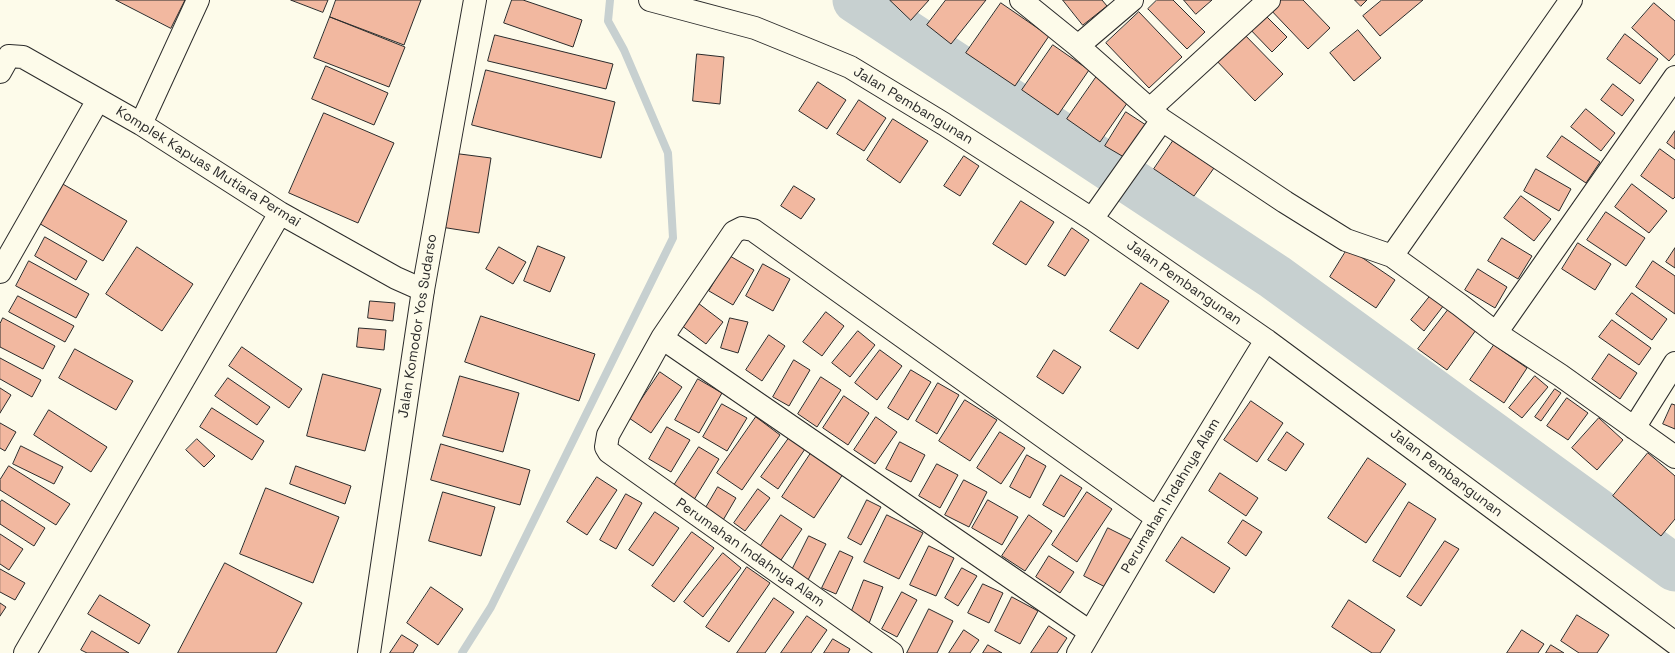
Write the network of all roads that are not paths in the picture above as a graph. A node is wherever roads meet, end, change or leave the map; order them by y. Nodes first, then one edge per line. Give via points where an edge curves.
1 (198, 0) edge
2 (475, 0) edge
3 (1020, 0) edge
4 (1132, 0) edge
5 (1269, 0) edge
6 (1571, 0) edge
7 (653, 1) edge
8 (1078, 46) junction
9 (0, 72) edge
10 (1675, 77) edge
11 (98, 100) junction
12 (1156, 114) junction
13 (141, 124) junction
14 (280, 213) junction
15 (1092, 219) junction
16 (1392, 256) junction
17 (0, 272) edge
18 (423, 290) junction
19 (1496, 332) junction
20 (662, 338) junction
21 (1266, 340) junction
22 (1675, 363) edge
23 (1634, 428) junction
24 (1675, 457) edge
25 (1157, 518) junction
26 (1090, 632) junction
27 (1675, 643) edge
28 (25, 653) edge
29 (369, 653) edge
30 (892, 653) edge
31 (1078, 653) edge

1 - 13 street
2 - 18 street, Jalan Komodor Yos Sudarso
3 - 8 street
4 - 8 street
5 - 12 street
6 - 16 street
7 - 15 street, Jalan Pembangunan via 755,28 850,67
8 - 12 street
9 - 11 street, Komplek Kapuas Mutiara Permai via 10,56 23,57
10 - 19 street
11 - 13 street, Komplek Kapuas Mutiara Permai
11 - 17 street
12 - 15 street via 1140,150
12 - 16 street via 1285,202 1346,240
13 - 14 street, Komplek Kapuas Mutiara Permai
14 - 18 street, Komplek Kapuas Mutiara Permai via 396,278
14 - 28 street
15 - 21 street, Jalan Pembangunan
16 - 19 street
18 - 29 street, Jalan Komodor Yos Sudarso
19 - 23 street
20 - 25 street via 734,232 742,228 753,230
20 - 26 street
20 - 30 street, Perumahan Indahnya Alam via 608,435 606,447 609,452
21 - 25 street, Perumahan Indahnya Alam
21 - 27 street, Jalan Pembangunan
22 - 23 street
23 - 24 street
25 - 26 street, Perumahan Indahnya Alam
26 - 31 street, Perumahan Indahnya Alam

